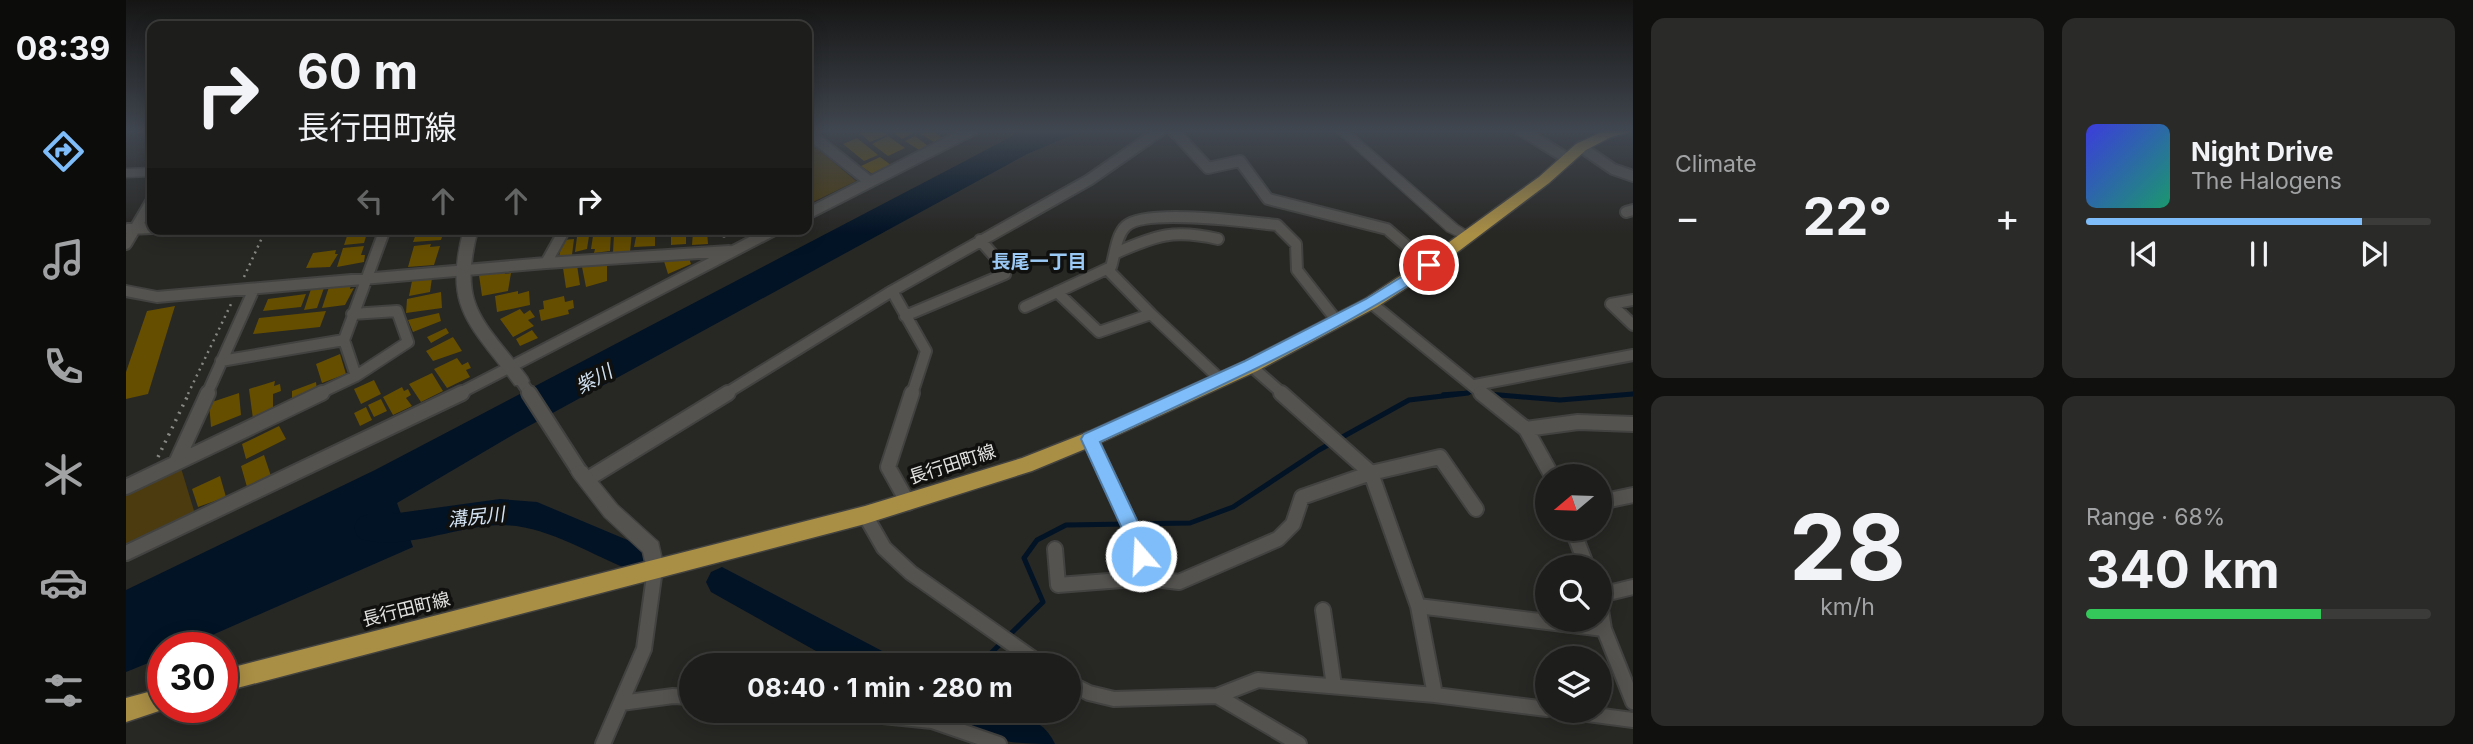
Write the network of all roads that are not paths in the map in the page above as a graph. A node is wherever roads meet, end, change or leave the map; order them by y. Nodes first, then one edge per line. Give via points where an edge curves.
1 (848, 165) edge
2 (904, 165) edge
3 (1111, 165) edge
4 (1205, 165) edge
5 (1223, 165) edge
6 (1243, 165) edge
7 (1380, 165) edge
8 (1396, 165) edge
9 (1561, 165) edge
10 (1607, 165) edge
11 (147, 172) edge
12 (126, 173) edge
13 (1633, 176) edge
14 (870, 182) junction
15 (147, 207) edge
16 (812, 211) edge
17 (130, 229) edge
18 (383, 235) edge
19 (470, 235) edge
20 (562, 235) edge
21 (764, 235) edge
22 (1468, 236) junction
23 (1218, 239) dead end
24 (979, 240) junction
25 (126, 244) edge
26 (733, 251) junction
27 (1116, 253) junction
28 (546, 263) junction
29 (1429, 265) junction
30 (1107, 269) junction
31 (461, 270) junction
32 (366, 279) junction
33 (254, 289) junction
34 (126, 291) edge
35 (891, 291) junction
36 (1057, 292) junction
37 (1633, 300) edge
38 (1371, 303) junction
39 (1025, 307) dead end
40 (352, 314) junction
41 (1151, 314) junction
42 (905, 316) junction
43 (1337, 321) junction
44 (1633, 325) edge
45 (344, 340) junction
46 (1633, 355) edge
47 (222, 361) junction
48 (1251, 366) junction
49 (517, 374) junction
50 (356, 376) junction
51 (1220, 379) junction
52 (1475, 385) junction
53 (1633, 424) edge
54 (1526, 429) junction
55 (1090, 439) junction
56 (176, 463) junction
57 (1545, 464) edge
58 (1371, 473) junction
59 (583, 476) junction
60 (126, 487) edge
61 (1633, 495) edge
62 (1612, 499) edge
63 (908, 503) junction
64 (1476, 509) dead end
65 (865, 514) junction
66 (1055, 549) dead end
67 (126, 553) edge
68 (655, 569) junction
69 (1147, 578) junction
70 (1633, 587) edge
71 (1612, 592) edge
72 (1418, 606) junction
73 (1323, 610) dead end
74 (1535, 620) edge
75 (1605, 632) edge
76 (1025, 653) edge
77 (238, 677) edge
78 (1334, 686) junction
79 (1081, 689) edge
80 (1435, 695) junction
81 (1217, 696) junction
82 (679, 697) edge
83 (1633, 702) edge
84 (621, 703) junction
85 (147, 704) edge
86 (1535, 708) edge
87 (126, 710) edge
88 (1612, 717) edge
89 (1633, 720) edge
90 (938, 723) edge
91 (603, 744) edge
92 (999, 744) edge
93 (1299, 744) edge

1 - 14 street
2 - 14 street
3 - 24 street
4 - 5 street
6 - 29 street via 1268,199 1387,229
7 - 22 street via 1452,228
8 - 22 street via 1458,219
9 - 22 main road, 長行田町線
10 - 13 street
11 - 12 street
14 - 16 street
15 - 17 street
17 - 25 street
18 - 32 street
19 - 31 street
20 - 28 street
21 - 26 street
22 - 29 main road, 長行田町線
23 - 27 street via 1164,231
24 - 35 street
24 - 42 street via 1005,274
26 - 28 street
26 - 49 street
27 - 30 street
27 - 43 street via 1125,227 1161,216 1277,225 1293,236 1299,248 1297,270
28 - 31 street
29 - 38 main road, 長行田町線
30 - 36 street
30 - 41 street
31 - 32 street
31 - 49 street via 464,300
32 - 33 street
32 - 40 street
33 - 34 street via 156,297
33 - 47 street
35 - 42 street
35 - 59 street
36 - 39 street
36 - 41 street via 1099,332
37 - 44 street via 1611,304
38 - 43 main road, 長行田町線
38 - 52 street
40 - 45 street
40 - 50 street via 397,310 408,342
41 - 51 street
42 - 63 street via 926,351 888,467
43 - 48 main road, 長行田町線
45 - 47 street
45 - 50 street
46 - 52 street
47 - 56 street
48 - 51 main road, 長行田町線
48 - 58 street
49 - 59 street
49 - 67 street
50 - 56 street
51 - 55 main road, 長行田町線
52 - 54 street
53 - 54 street via 1578,422
54 - 57 street
55 - 63 main road, 長行田町線
55 - 69 street via 1135,535
56 - 60 street
58 - 64 street via 1440,457
58 - 69 street via 1302,498 1293,524 1278,539 1179,582
58 - 72 street
59 - 68 street via 611,511 651,548
61 - 62 street
63 - 65 main road, 長行田町線
65 - 68 main road, 長行田町線
65 - 76 street via 884,548 911,573
66 - 69 street via 1058,585
68 - 77 main road, 長行田町線
68 - 84 street via 644,649
70 - 71 street
72 - 74 street
72 - 80 street
73 - 78 street
75 - 83 street
78 - 80 street
78 - 81 street via 1258,680
79 - 81 street via 1114,699
80 - 86 street
81 - 93 street
82 - 84 street
84 - 91 street
85 - 87 main road
88 - 89 street
90 - 92 street

